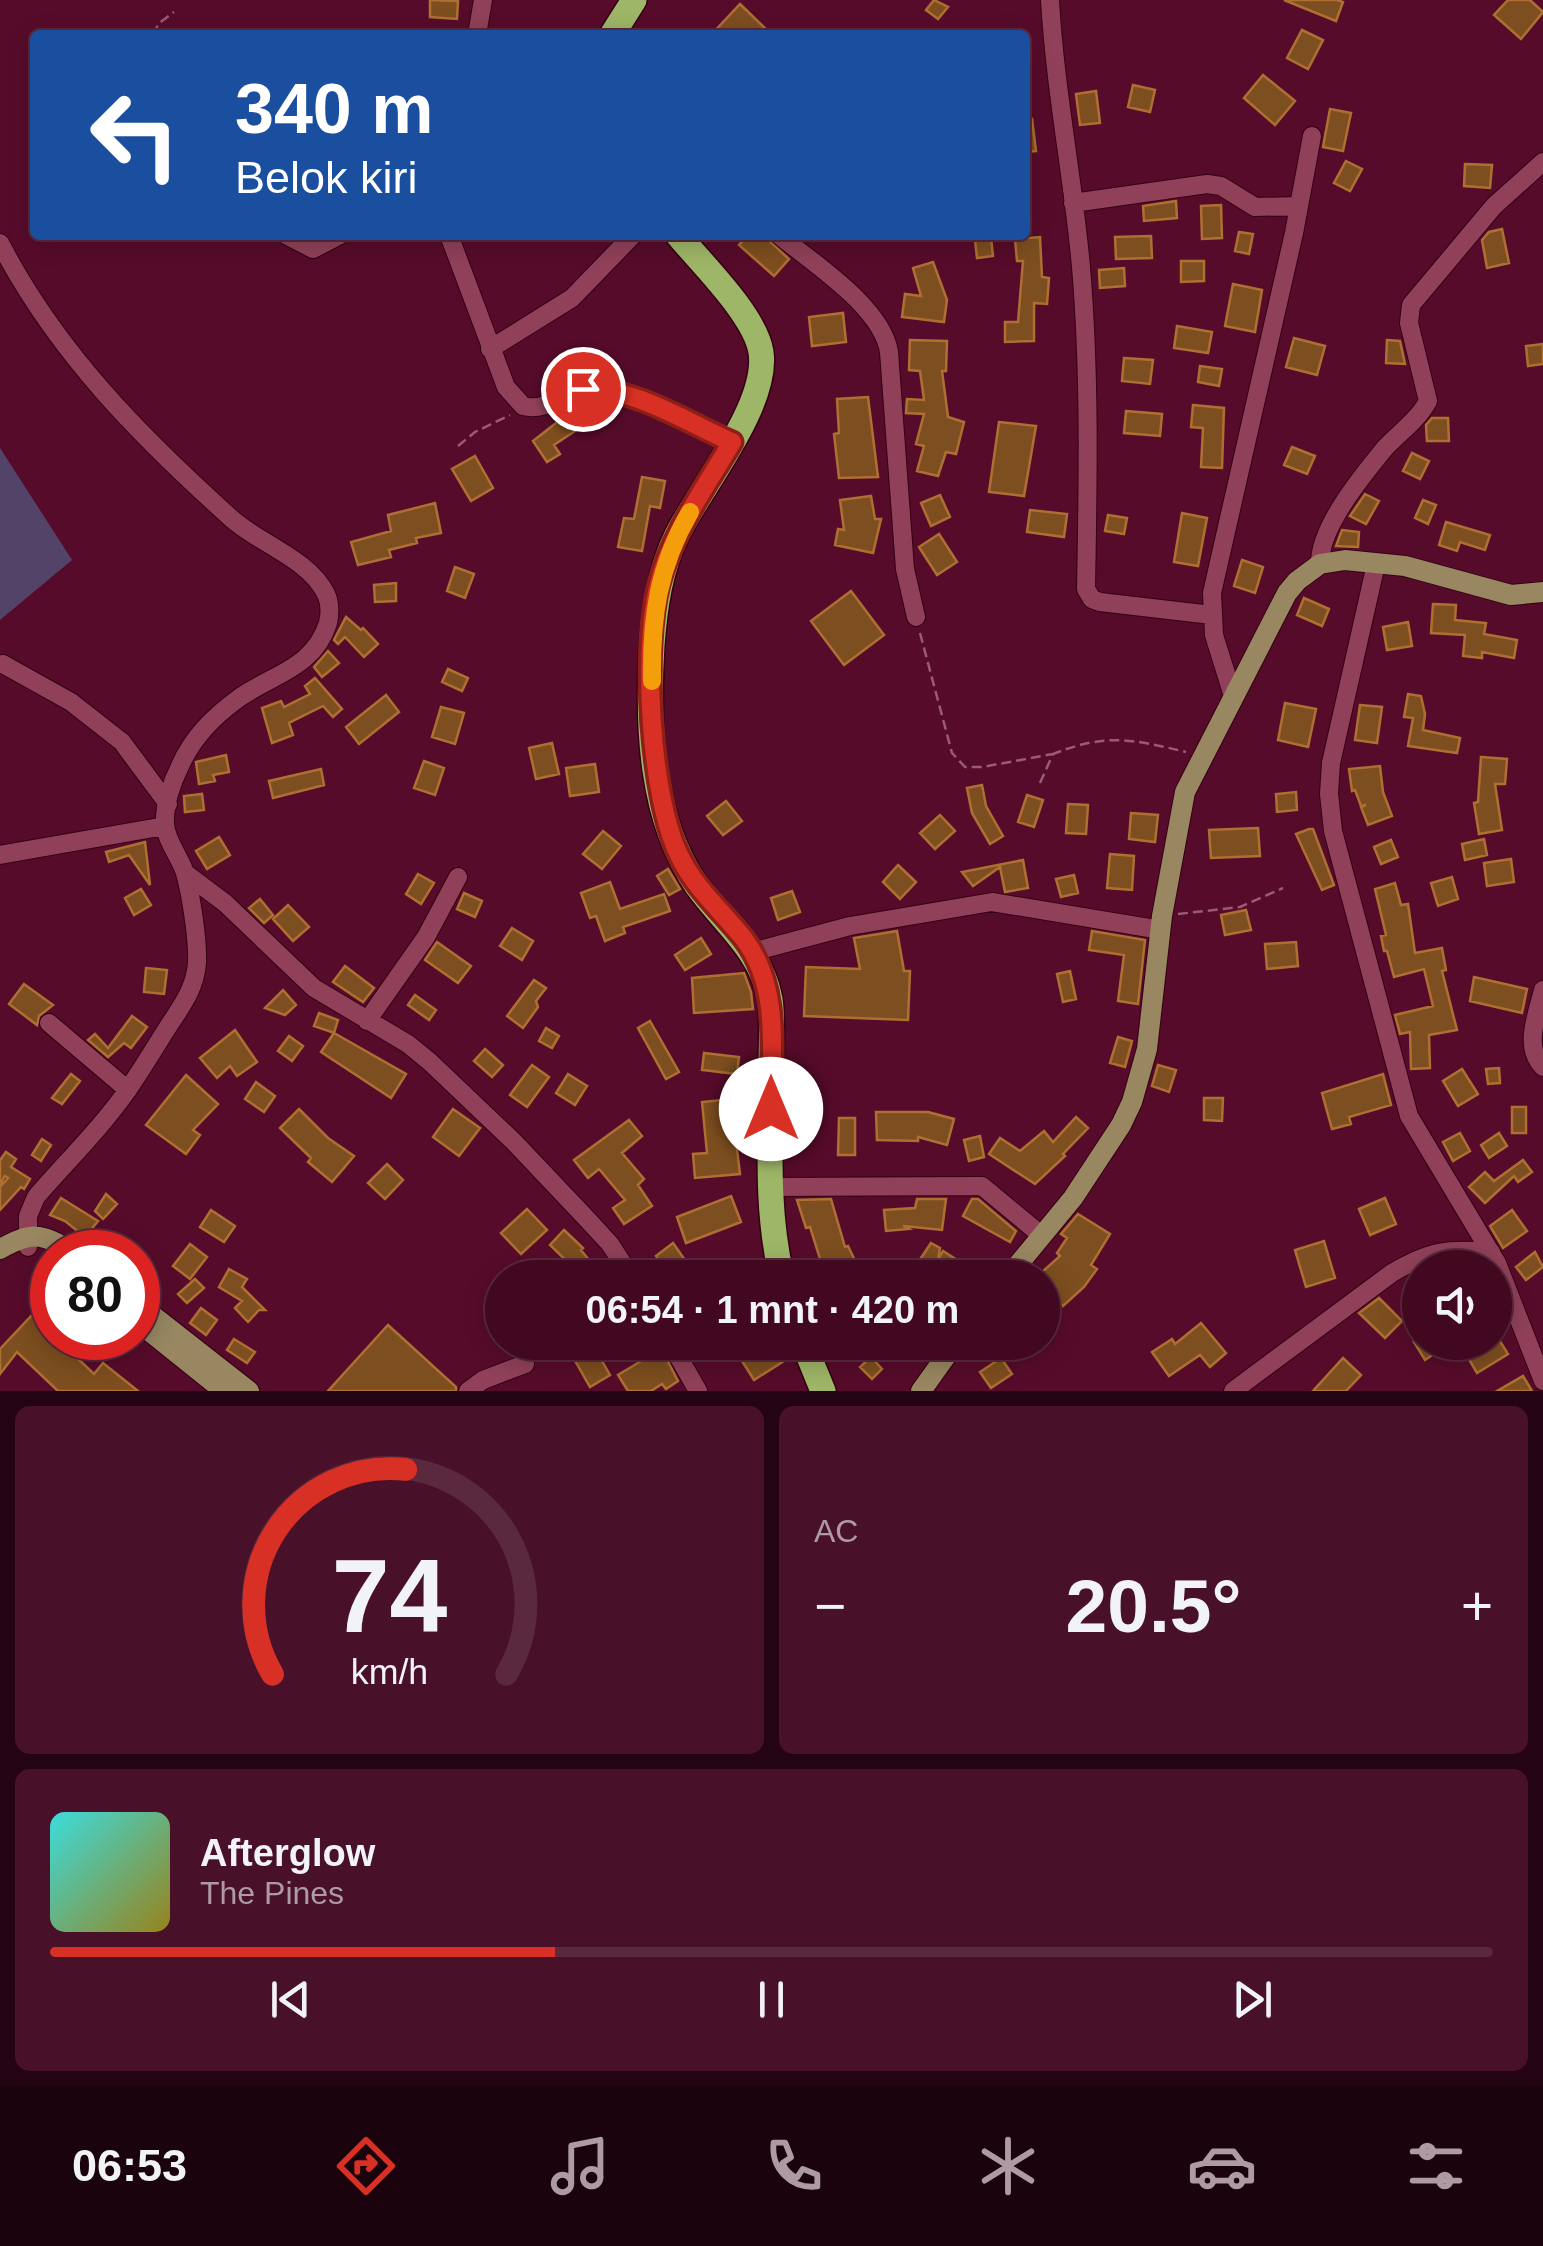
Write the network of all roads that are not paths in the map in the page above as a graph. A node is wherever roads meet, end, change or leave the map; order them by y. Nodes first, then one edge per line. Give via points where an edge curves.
1 (483, 0) edge
2 (634, 0) edge
3 (1050, 0) edge
4 (478, 30) edge
5 (615, 30) edge
6 (1312, 136) dead end
7 (1543, 162) edge
8 (1072, 203) junction
9 (1299, 206) junction
10 (296, 240) edge
11 (330, 240) edge
12 (451, 240) edge
13 (628, 240) edge
14 (682, 240) edge
15 (785, 240) edge
16 (0, 243) edge
17 (490, 349) junction
18 (732, 442) junction
19 (1320, 564) junction
20 (1376, 564) junction
21 (1543, 592) edge
22 (1212, 615) junction
23 (916, 617) road end
24 (4, 664) dead end
25 (1233, 696) junction
26 (168, 804) junction
27 (165, 826) junction
28 (0, 855) edge
29 (185, 873) junction
30 (458, 877) dead end
31 (1162, 923) junction
32 (752, 952) junction
33 (1543, 990) edge
34 (367, 1021) junction
35 (49, 1023) dead end
36 (1543, 1067) edge
37 (128, 1090) junction
38 (769, 1187) junction
39 (1041, 1234) junction
40 (28, 1241) joint
41 (1489, 1250) edge
42 (2, 1256) edge
43 (620, 1260) edge
44 (779, 1260) edge
45 (1021, 1260) edge
46 (1402, 1266) edge
47 (1512, 1299) edge
48 (160, 1324) edge
49 (160, 1338) edge
50 (680, 1360) edge
51 (810, 1360) edge
52 (944, 1360) edge
53 (525, 1364) dead end
54 (1543, 1381) edge
55 (226, 1386) edge
56 (925, 1389) edge
57 (249, 1391) edge
58 (468, 1391) edge
59 (698, 1391) edge
60 (823, 1391) edge
61 (1233, 1391) edge

1 - 4 street
2 - 5 highway
3 - 8 street
6 - 9 street
7 - 19 street via 1494,206 1411,305 1409,324 1428,401 1350,494 1324,540
8 - 9 street via 1207,184 1255,207
8 - 22 street via 1089,410 1086,589 1100,602
9 - 22 street
10 - 11 street via 313,249
12 - 17 street
13 - 17 street via 572,298
14 - 18 highway via 748,323 761,352 757,388
15 - 23 street via 883,329 905,570
16 - 26 street via 62,344 120,412 242,528 315,578 328,596 330,616 316,647 200,732 179,766
17 - 18 street via 506,387 523,406 540,408 598,388
18 - 32 highway via 676,536 658,586 653,738 660,798 680,859
19 - 20 main road
19 - 25 main road via 1287,593
20 - 21 main road via 1511,595
20 - 41 street via 1331,762 1333,831 1410,1116
22 - 25 street
24 - 26 street via 71,702 122,742
25 - 31 main road via 1190,779
26 - 27 street
27 - 28 street
27 - 29 street
29 - 34 street via 314,988
29 - 37 street via 197,957 193,985
30 - 34 street via 426,937
31 - 32 street via 992,902 850,926
31 - 39 main road via 1147,1049 1132,1102 1090,1174
32 - 38 highway via 771,1019
33 - 36 street via 1532,1046
34 - 43 street via 408,1044 514,1142
35 - 37 street
37 - 40 street via 36,1197
38 - 39 street via 982,1186
38 - 44 highway
39 - 45 main road
40 - 42 main road
46 - 61 street
47 - 54 street
48 - 55 main road
49 - 55 main road
50 - 59 street
51 - 60 highway
52 - 56 main road
53 - 58 street
55 - 57 main road

